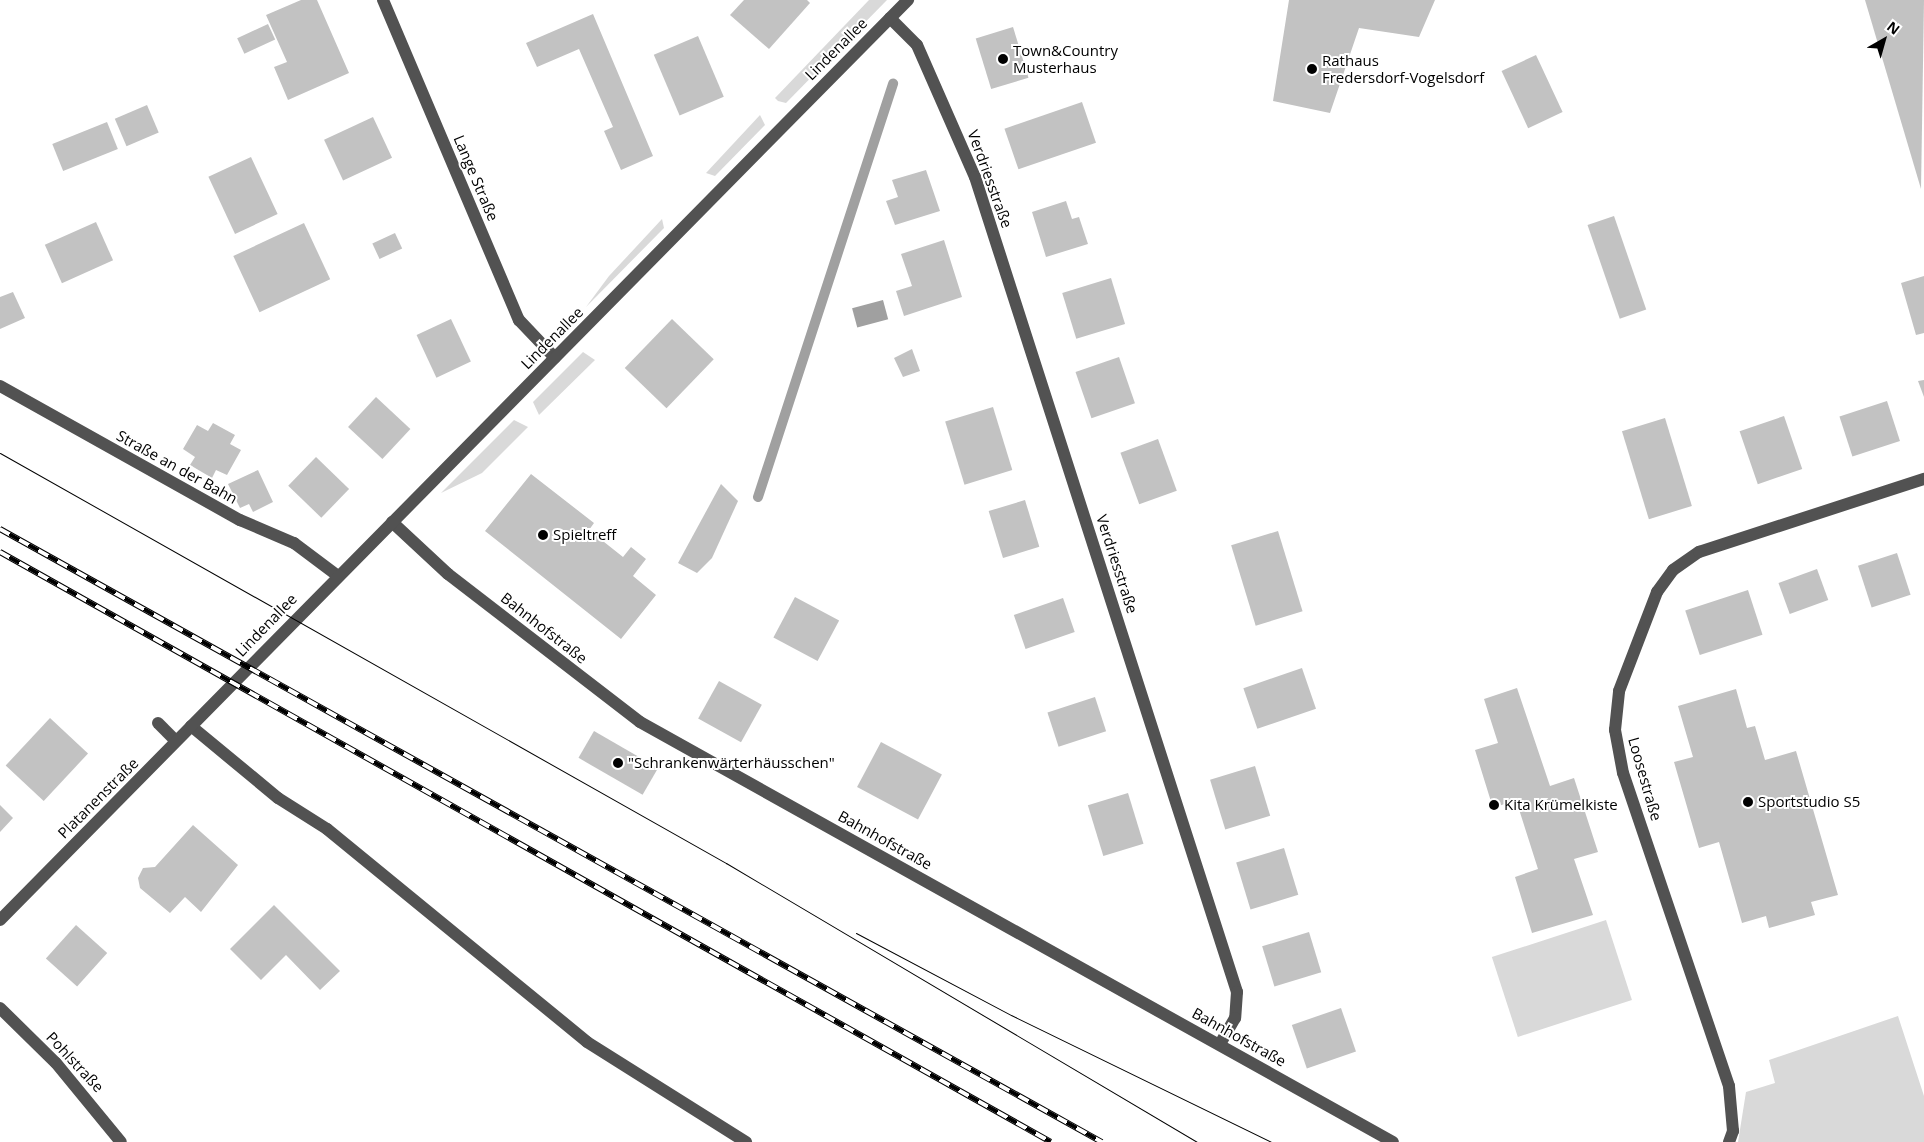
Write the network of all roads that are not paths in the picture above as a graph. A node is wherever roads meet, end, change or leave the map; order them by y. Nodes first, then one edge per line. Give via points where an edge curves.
1 (383, 0) edge
2 (908, 0) edge
3 (890, 18) junction
4 (555, 358) junction
5 (0, 386) edge
6 (1924, 479) edge
7 (392, 522) junction
8 (338, 576) junction
9 (219, 698) joint
10 (158, 723) dead end
11 (191, 726) junction
12 (176, 741) junction
13 (0, 920) edge
14 (0, 1008) edge
15 (1220, 1044) junction
16 (121, 1142) edge
17 (746, 1142) edge
18 (1393, 1142) edge
19 (1729, 1142) edge

1 - 4 street, Lange Straße via 519,320
2 - 3 street, Lindenallee
3 - 4 street, Lindenallee
3 - 15 street, Verdriesstraße via 917,45 975,176 1237,992 1235,1018
4 - 7 street, Lindenallee
5 - 8 street, Straße an der Bahn via 206,502 294,543
6 - 19 street, Loosestraße via 1699,552 1673,570 1657,592 1619,690 1615,730 1624,773 1729,1086 1732,1131
7 - 8 street, Lindenallee
7 - 15 street, Bahnhofstraße via 448,574 640,722
8 - 9 street, Lindenallee
9 - 11 street, Platanenstraße
10 - 12 street
11 - 12 street, Platanenstraße
11 - 17 street via 278,798 327,829 587,1042
12 - 13 street, Platanenstraße
14 - 16 street, Pohlstraße via 56,1063
15 - 18 street, Bahnhofstraße

